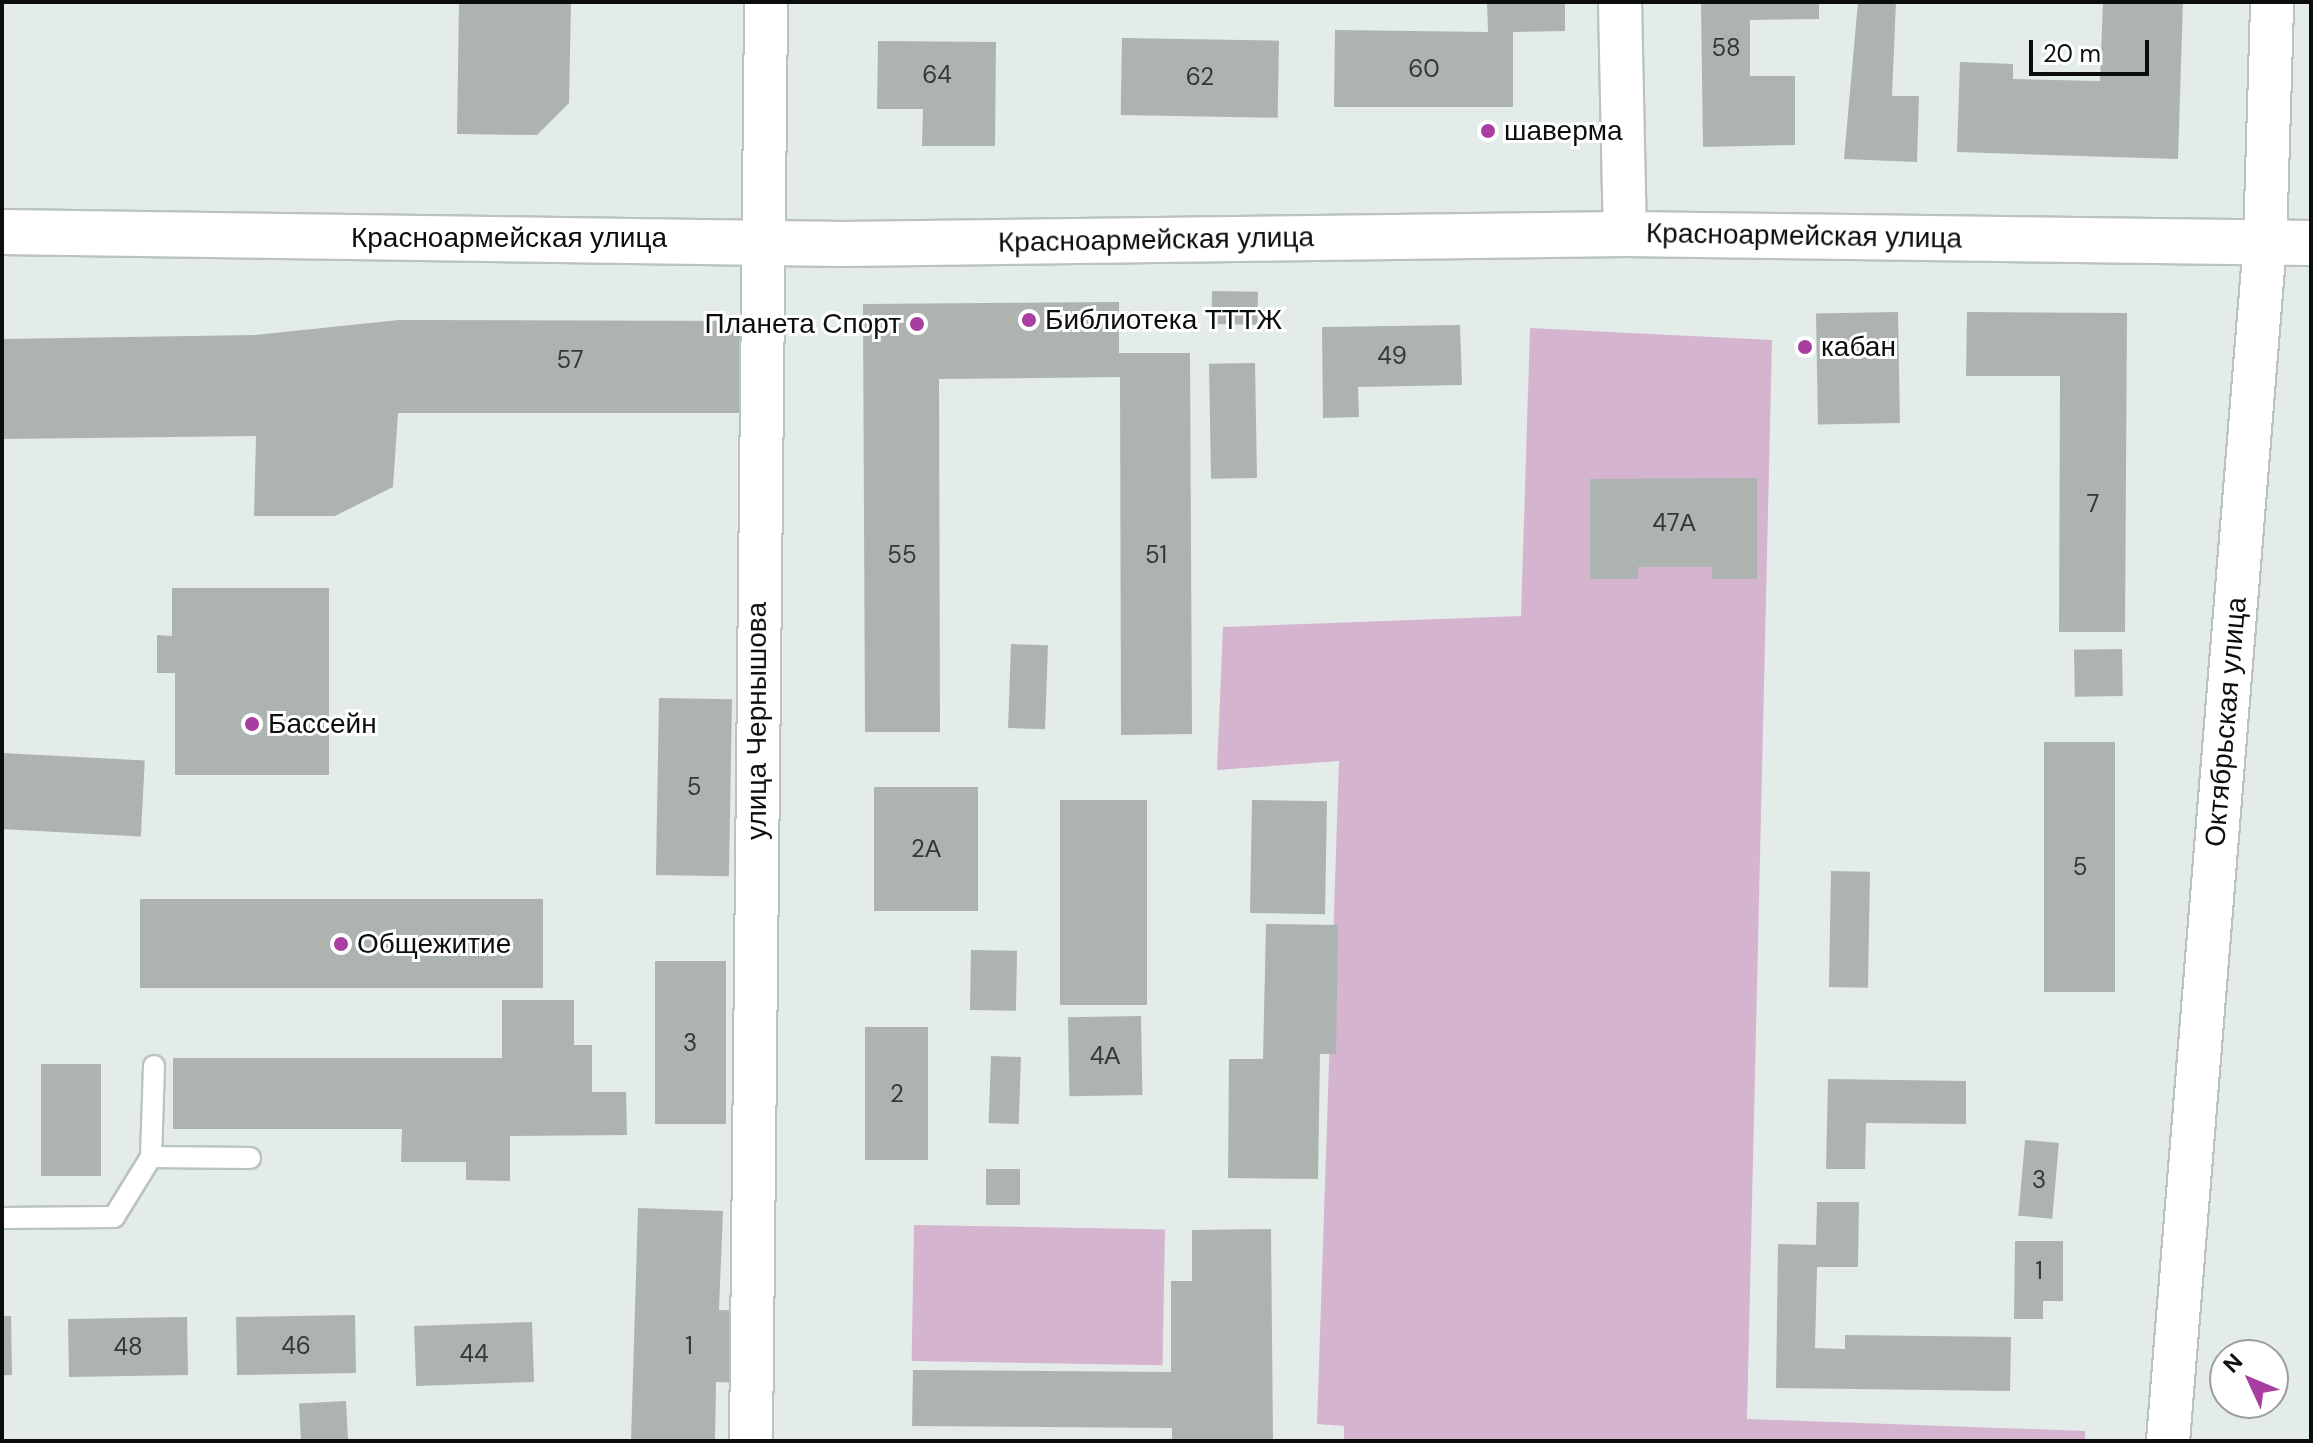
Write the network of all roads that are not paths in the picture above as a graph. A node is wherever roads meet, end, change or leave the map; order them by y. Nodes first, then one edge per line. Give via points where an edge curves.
1 (766, 2) edge
2 (1620, 2) edge
3 (2272, 2) edge
4 (2, 232) edge
5 (1625, 234) junction
6 (762, 239) junction
7 (2265, 242) junction
8 (2311, 243) edge
9 (154, 1066) dead end
10 (151, 1157) junction
11 (250, 1158) dead end
12 (2, 1218) edge
13 (751, 1441) edge
14 (2168, 1441) edge

1 - 6 street, улица Чернышова
2 - 5 street
3 - 7 street, Октябрьская улица
4 - 6 street, Красноармейская улица
5 - 6 street, Красноармейская улица
5 - 7 street, Красноармейская улица
6 - 13 street, улица Чернышова
7 - 8 street, Красноармейская улица
7 - 14 street, Октябрьская улица
9 - 10 lane
10 - 11 lane
10 - 12 lane via 114,1217

